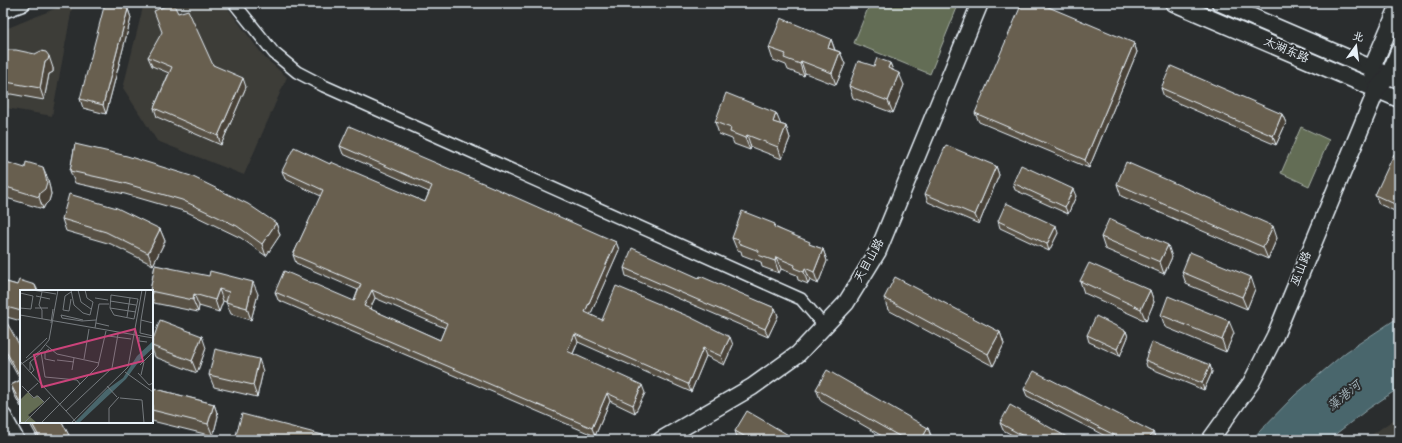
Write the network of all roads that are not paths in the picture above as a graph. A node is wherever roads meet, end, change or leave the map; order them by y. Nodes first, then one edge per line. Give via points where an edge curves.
1 (22, 3) edge
2 (234, 3) edge
3 (980, 3) edge
4 (1174, 3) edge
5 (1220, 3) edge
6 (1399, 5) edge
7 (3, 10) edge
8 (1399, 51) edge
9 (1372, 68) junction
10 (1394, 77) edge
11 (1377, 90) junction
12 (1399, 99) edge
13 (825, 327) junction
14 (3, 416) edge
15 (16, 440) edge
16 (661, 440) edge
17 (1210, 440) edge

1 - 7 street
2 - 13 street via 274,53 297,72 801,299
3 - 13 street, 天目山路 via 878,251 846,303
4 - 11 street, 太湖东路
5 - 9 street, 太湖东路
6 - 9 street
8 - 10 street, 巫山路
9 - 10 street, 太湖东路
9 - 11 street
10 - 11 street, 巫山路
11 - 12 street, 太湖东路
11 - 17 street, 巫山路 via 1275,336 1251,383
13 - 16 street, 天目山路 via 798,354 752,387
14 - 15 street

